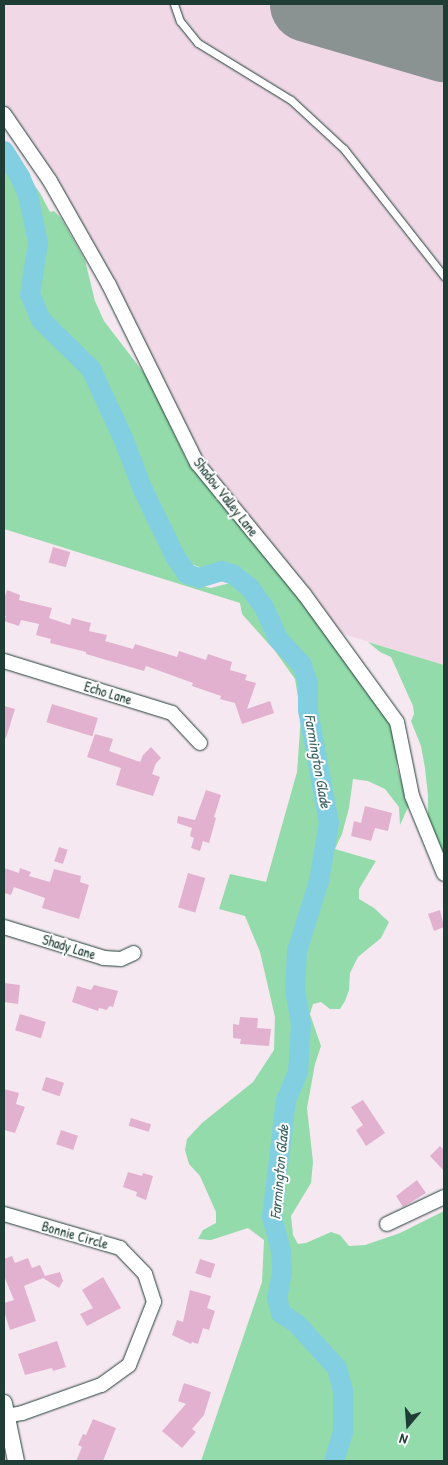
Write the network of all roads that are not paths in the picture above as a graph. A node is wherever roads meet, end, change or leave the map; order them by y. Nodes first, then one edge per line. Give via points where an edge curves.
1 (174, 4) edge
2 (4, 114) edge
3 (444, 276) edge
4 (4, 661) edge
5 (200, 743) dead end
6 (444, 874) edge
7 (4, 927) edge
8 (134, 953) dead end
9 (444, 1197) edge
10 (4, 1214) edge
11 (387, 1224) dead end
12 (5, 1410) edge
13 (7, 1438) edge
14 (16, 1461) edge

1 - 3 lane via 180,21 198,43 291,100 344,149
2 - 6 street, Shadow Valley Lane via 50,181 109,285 197,464 304,594 398,722 412,796
4 - 5 street, Echo Lane via 172,713
7 - 8 street, Shady Lane via 104,958 121,959
9 - 11 street
10 - 12 street, Bonnie Circle via 120,1248 145,1274 154,1302 128,1365 101,1385
12 - 13 street
13 - 14 street

